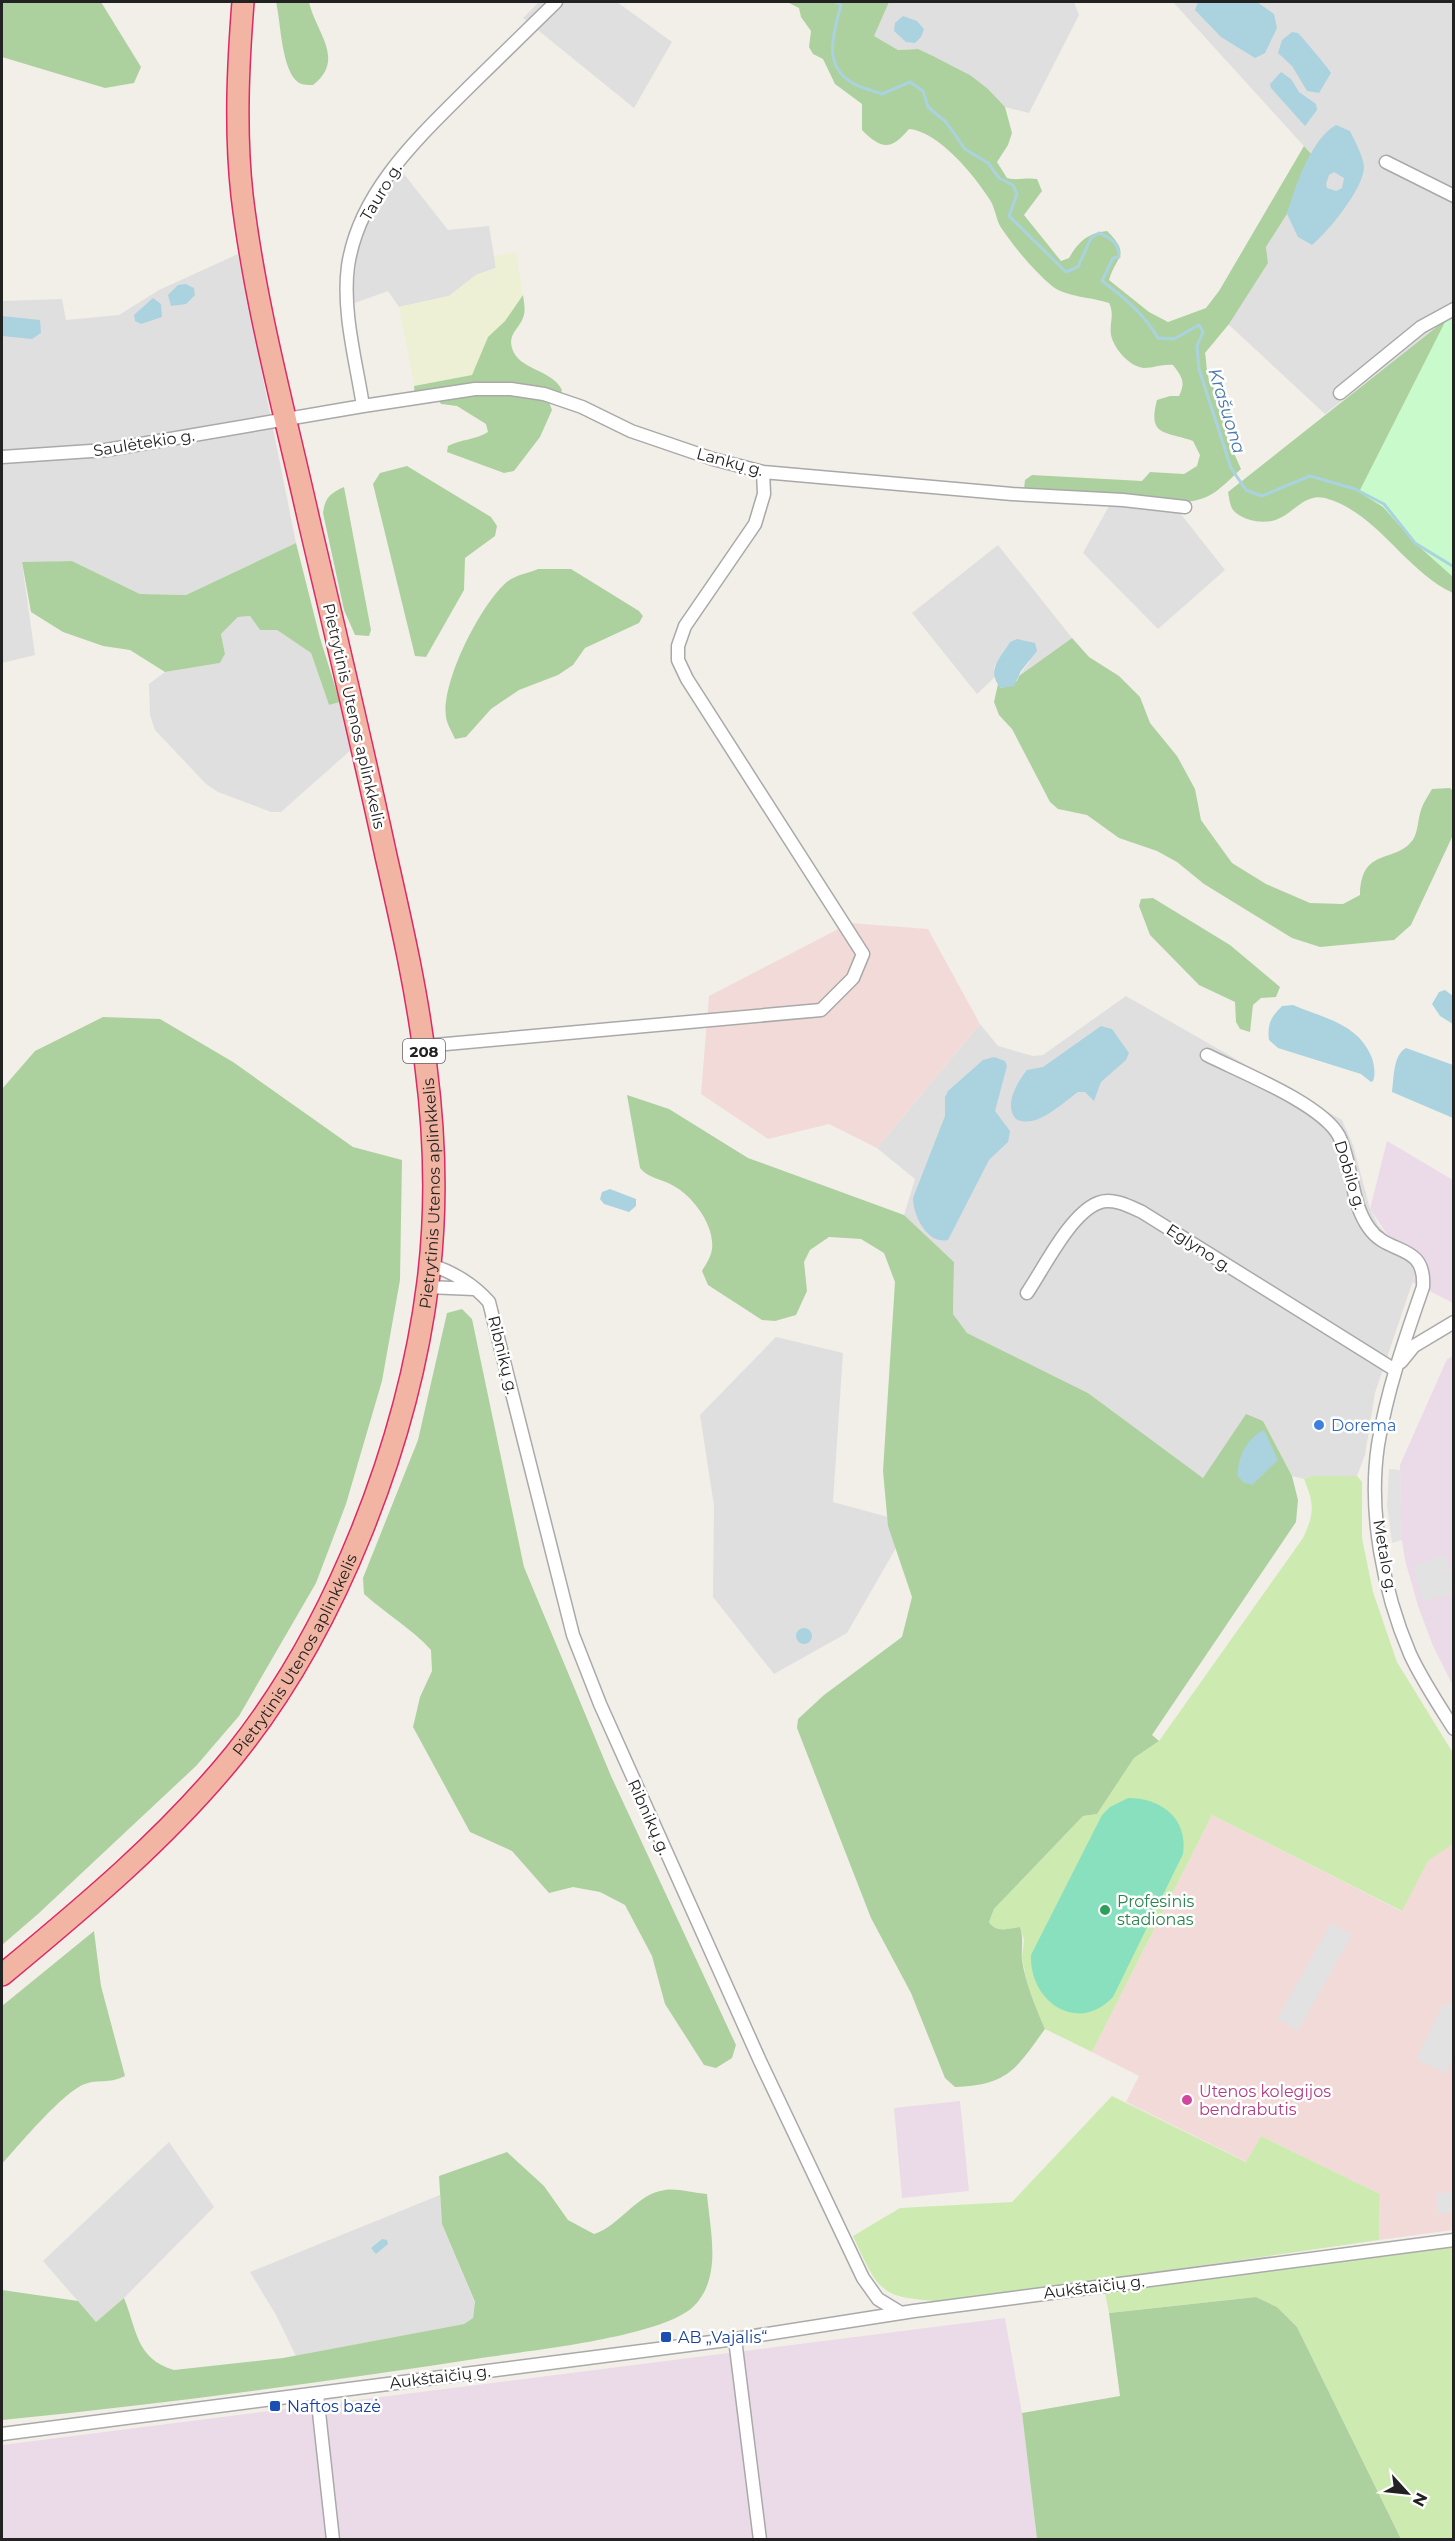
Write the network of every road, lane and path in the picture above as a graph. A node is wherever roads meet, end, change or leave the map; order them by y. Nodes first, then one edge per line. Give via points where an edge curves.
1 (243, 2) edge
2 (556, 2) edge
3 (1386, 162) dead end
4 (1454, 196) edge
5 (1454, 309) edge
6 (1341, 393) dead end
7 (363, 406) junction
8 (286, 420) junction
9 (2, 457) edge
10 (764, 472) junction
11 (1185, 507) dead end
12 (424, 1046) junction
13 (1207, 1055) dead end
14 (430, 1265) junction
15 (428, 1287) junction
16 (474, 1289) junction
17 (1027, 1293) dead end
18 (1454, 1322) edge
19 (1395, 1371) junction
20 (1454, 1729) edge
21 (2, 1976) edge
22 (1454, 2240) edge
23 (901, 2313) junction
24 (735, 2339) junction
25 (316, 2394) junction
26 (2, 2434) edge
27 (333, 2540) edge
28 (760, 2540) edge

1 - 8 highway, Pietrytinis Utenos aplinkkelis / 208 via 238,119 242,190 253,268
2 - 7 street, Tauro g. via 399,161 370,203 348,267 348,306
3 - 4 street
5 - 6 street via 1421,327
7 - 8 street, Lankų g.
7 - 10 street, Lankų g. via 475,389 522,390 582,407 632,431 713,459
8 - 9 street, Saulėtekio g. via 106,450
8 - 12 highway, Pietrytinis Utenos aplinkkelis / 208 via 383,840
10 - 11 street, Lankų g.
10 - 12 street via 764,494 755,524 685,626 678,660 863,954 853,978 820,1010
12 - 14 highway, Pietrytinis Utenos aplinkkelis / 208 via 433,1159
13 - 19 street, Dobilo g. via 1284,1094 1330,1124 1339,1136 1368,1228 1420,1263 1423,1287
14 - 15 highway, Pietrytinis Utenos aplinkkelis / 208
14 - 16 street, Ribnikų g. via 443,1268
15 - 16 street
15 - 21 highway, Pietrytinis Utenos aplinkkelis / 208 via 406,1394 379,1484 340,1578 292,1669 239,1749 185,1812 95,1897
16 - 23 street, Ribnikų g. via 489,1302 493,1315 568,1615 600,1704 760,2061 863,2278 878,2299
17 - 19 street, Eglyno g. via 1080,1214 1100,1202 1120,1202
18 - 19 street via 1414,1346
19 - 20 street, Metalo g. via 1376,1464 1378,1535 1407,1645
22 - 23 street, Aukštaičių g.
23 - 24 street, Aukštaičių g.
24 - 25 street, Aukštaičių g.
24 - 28 street
25 - 26 street, Aukštaičių g.
25 - 27 street

